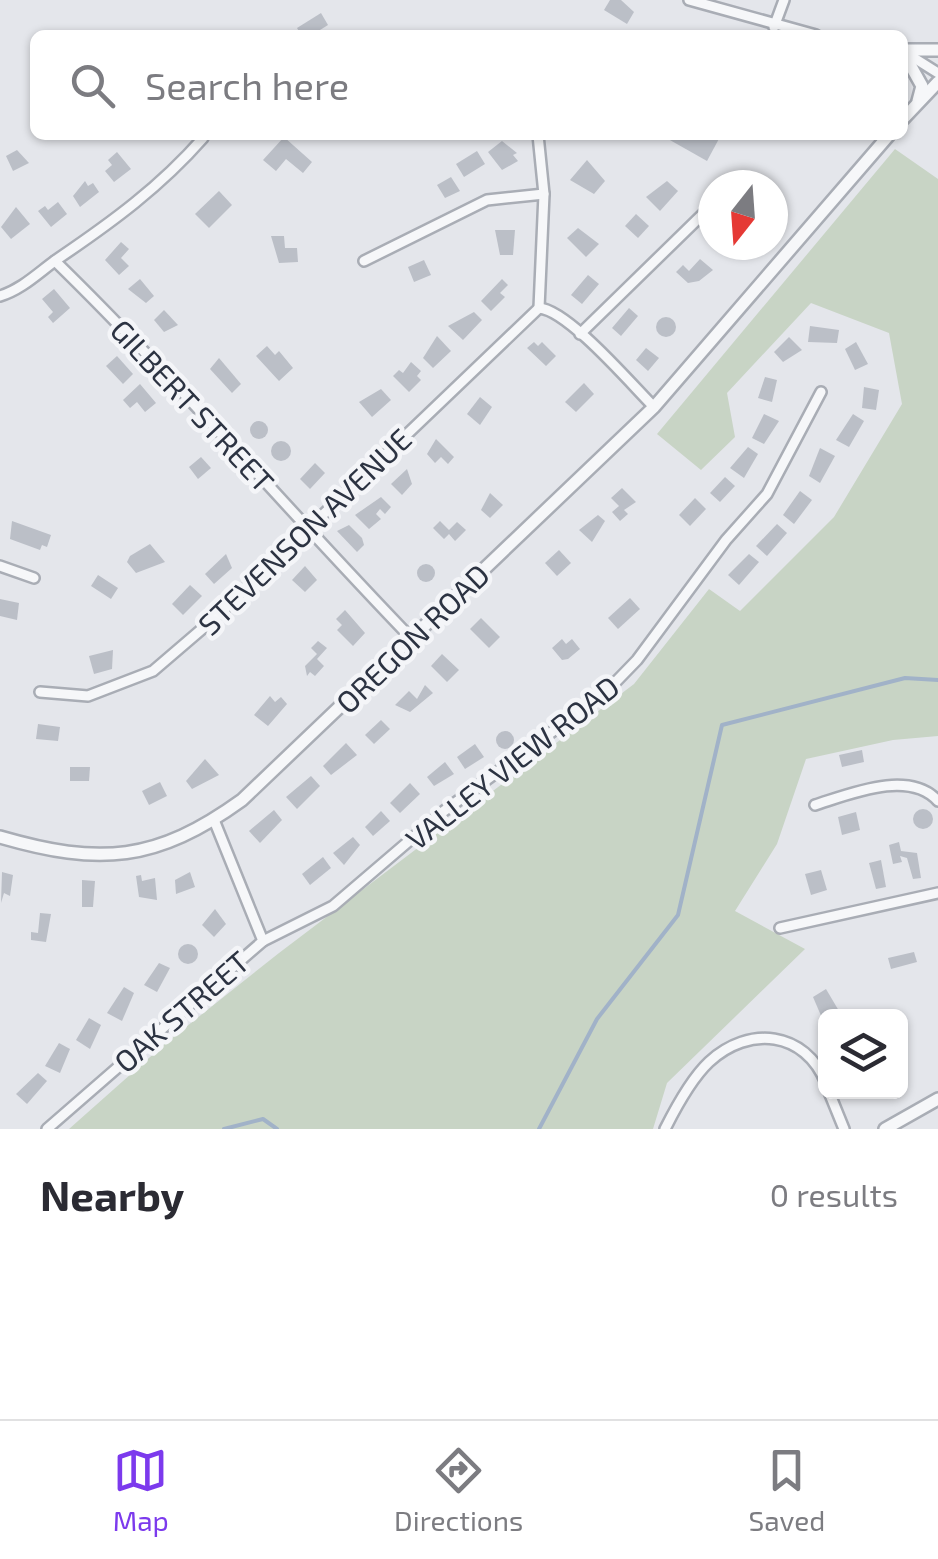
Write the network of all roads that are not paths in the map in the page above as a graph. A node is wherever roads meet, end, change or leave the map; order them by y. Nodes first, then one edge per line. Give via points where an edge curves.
1 (689, 0) edge
2 (784, 0) edge
3 (774, 26) junction
4 (793, 30) edge
5 (938, 50) edge
6 (908, 51) edge
7 (908, 54) edge
8 (908, 60) edge
9 (938, 73) edge
10 (938, 82) edge
11 (918, 101) junction
12 (908, 113) edge
13 (201, 140) edge
14 (539, 140) edge
15 (885, 140) edge
16 (544, 194) junction
17 (698, 218) edge
18 (55, 260) junction
19 (364, 261) dead end
20 (0, 296) edge
21 (539, 308) junction
22 (580, 334) junction
23 (821, 392) dead end
24 (654, 407) junction
25 (306, 530) junction
26 (0, 566) edge
27 (34, 578) dead end
28 (412, 639) junction
29 (40, 692) dead end
30 (938, 801) edge
31 (815, 806) dead end
32 (214, 820) junction
33 (0, 837) edge
34 (938, 892) edge
35 (780, 928) dead end
36 (263, 941) junction
37 (818, 1069) edge
38 (832, 1099) edge
39 (938, 1099) edge
40 (47, 1129) edge
41 (666, 1129) edge
42 (844, 1129) edge
43 (886, 1129) edge

1 - 3 street
2 - 3 street
3 - 4 street
5 - 6 street
7 - 9 street
8 - 11 street via 922,86
10 - 11 street
11 - 12 street
13 - 18 street via 156,188
14 - 16 street
15 - 24 street, OREGON ROAD
16 - 19 street via 486,200
16 - 21 street
17 - 22 street
18 - 20 street
18 - 25 street, GILBERT STREET via 163,367
21 - 22 street via 552,310
21 - 25 street, STEVENSON AVENUE
22 - 24 street
23 - 36 street, VALLEY VIEW ROAD via 767,494 605,693 444,811 334,906
24 - 28 street, OREGON ROAD
25 - 28 street, GILBERT STREET
25 - 29 street, STEVENSON AVENUE via 153,672 88,696
26 - 27 street
28 - 32 street, OREGON ROAD
30 - 31 street via 919,786 865,789
32 - 33 street, OREGON ROAD via 158,848 120,856 49,851
32 - 36 street, OAK STREET
34 - 35 street
36 - 40 street, OAK STREET
37 - 41 street via 808,1051 785,1039 741,1046 710,1062
38 - 42 street
39 - 43 street

